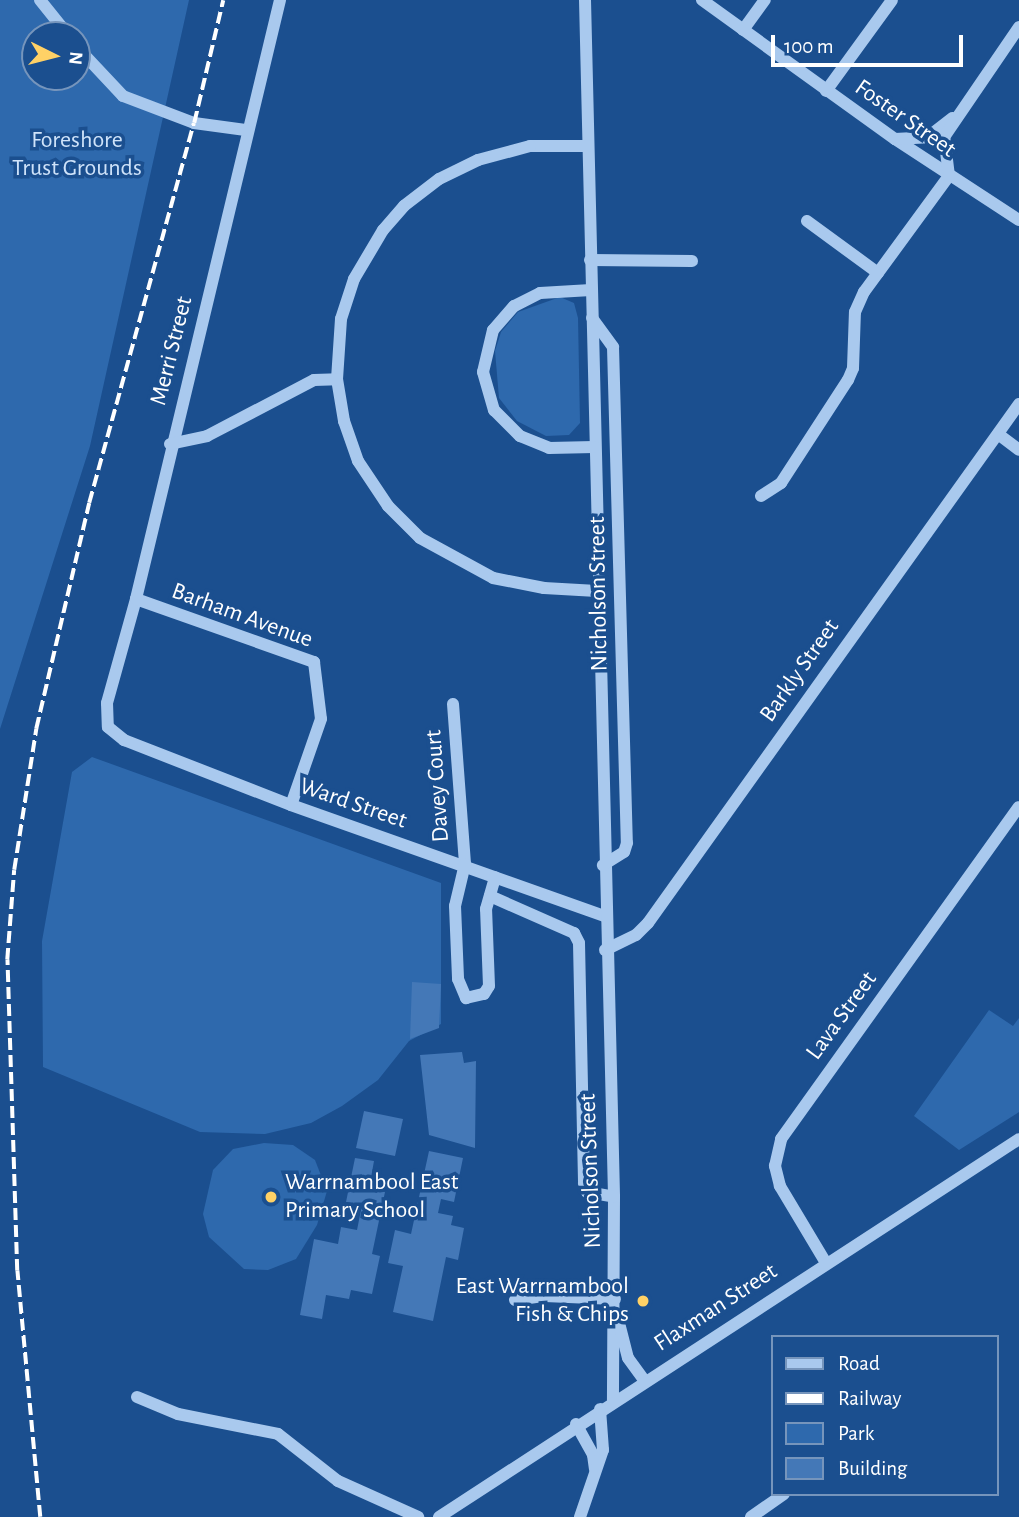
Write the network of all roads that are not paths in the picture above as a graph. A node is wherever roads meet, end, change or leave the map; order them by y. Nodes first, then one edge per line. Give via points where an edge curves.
1 (40, 0) edge
2 (280, 0) edge
3 (585, 0) edge
4 (702, 0) edge
5 (765, 0) edge
6 (892, 0) edge
7 (57, 21) edge
8 (1019, 27) edge
9 (743, 30) junction
10 (91, 62) edge
11 (826, 91) junction
12 (957, 113) junction
13 (246, 130) junction
14 (895, 139) junction
15 (588, 146) junction
16 (950, 176) junction
17 (1019, 220) edge
18 (807, 221) dead end
19 (590, 260) junction
20 (692, 261) dead end
21 (877, 274) junction
22 (591, 290) junction
23 (592, 318) junction
24 (337, 379) junction
25 (1019, 404) edge
26 (998, 434) junction
27 (170, 444) junction
28 (594, 447) junction
29 (1019, 450) edge
30 (761, 496) dead end
31 (597, 591) junction
32 (136, 599) junction
33 (453, 704) dead end
34 (106, 711) joint
35 (291, 805) junction
36 (1019, 807) edge
37 (465, 864) junction
38 (603, 865) junction
39 (495, 877) junction
40 (490, 896) junction
41 (604, 916) junction
42 (605, 950) junction
43 (1019, 1139) edge
44 (614, 1197) junction
45 (826, 1262) junction
46 (515, 1300) dead end
47 (615, 1303) junction
48 (644, 1380) junction
49 (137, 1397) dead end
50 (613, 1400) junction
51 (600, 1409) junction
52 (576, 1424) junction
53 (593, 1484) junction
54 (781, 1496) edge
55 (418, 1517) edge
56 (439, 1517) edge
57 (580, 1517) edge
58 (751, 1517) edge

1 - 7 street
2 - 13 street, Merri Street
3 - 15 street, Nicholson Street
4 - 9 street, Foster Street
5 - 9 street
6 - 11 street
8 - 12 street
9 - 11 street, Foster Street
10 - 13 street via 123,96 194,123
11 - 14 street, Foster Street
12 - 14 street via 928,137
12 - 16 street via 944,137
13 - 27 street, Merri Street
14 - 16 street, Foster Street
15 - 19 street, Nicholson Street
15 - 24 street via 530,146 478,160 439,179 404,206 377,238 354,279 341,319
16 - 17 street, Foster Street
16 - 21 street
18 - 21 street
19 - 20 street
19 - 22 street, Nicholson Street
21 - 30 street via 855,312 853,368 848,380 781,483
22 - 23 street, Nicholson Street
22 - 28 street via 540,293 514,306 493,330 483,372 494,411 520,436 549,448
23 - 28 street, Nicholson Street
23 - 38 street, Nicholson Street via 613,347 627,843 624,852
24 - 27 street via 314,380 207,436
24 - 31 street via 344,421 358,461 388,506 420,538 493,578 544,588
25 - 26 street, Barkly Street
26 - 29 street
26 - 42 street, Barkly Street via 648,923 636,935
27 - 32 street, Merri Street
28 - 31 street, Nicholson Street
31 - 38 street, Nicholson Street
32 - 34 street, Merri Street
32 - 35 street, Barham Avenue via 314,662 321,719
33 - 37 street, Davey Court
34 - 35 street, Ward Street via 113,734 124,740
35 - 37 street, Ward Street
36 - 45 street, Lava Street via 777,1147 780,1186
37 - 39 street, Ward Street
37 - 40 street, Davey Court via 455,906 458,979 466,998 472,999 489,986
38 - 41 street, Nicholson Street
39 - 40 street
39 - 41 street, Ward Street
40 - 44 street via 574,933 579,943 584,1183 587,1192
41 - 42 street, Nicholson Street
42 - 44 street, Nicholson Street
43 - 45 street, Flaxman Street
44 - 47 street, Nicholson Street
45 - 48 street, Flaxman Street
46 - 47 street via 545,1296
47 - 48 street, Nicholson Street via 628,1358
47 - 50 street, Nicholson Street
48 - 50 street, Flaxman Street
49 - 55 street via 178,1414 278,1434 338,1482
50 - 51 street, Flaxman Street
51 - 52 street, Flaxman Street
51 - 53 street via 603,1450
52 - 53 street via 593,1455
52 - 56 street, Flaxman Street
53 - 57 street
54 - 58 street

